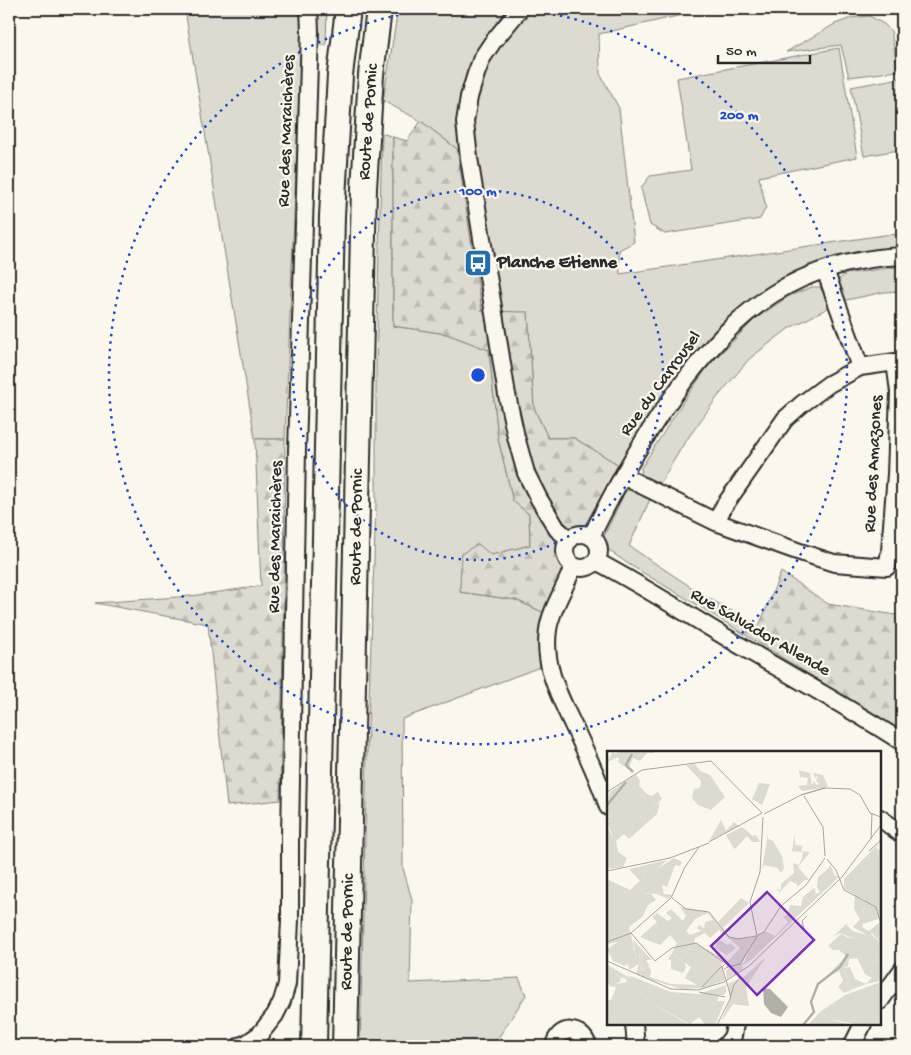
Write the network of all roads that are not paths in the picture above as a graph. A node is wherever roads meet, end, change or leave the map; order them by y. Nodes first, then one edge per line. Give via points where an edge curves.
1 (309, 9) edge
2 (336, 9) edge
3 (348, 9) edge
4 (380, 9) edge
5 (520, 9) edge
6 (530, 9) edge
7 (500, 33) junction
8 (340, 76) junction
9 (902, 256) edge
10 (825, 270) junction
11 (898, 362) edge
12 (860, 367) junction
13 (623, 476) junction
14 (716, 522) junction
15 (591, 537) junction
16 (570, 540) junction
17 (596, 561) junction
18 (573, 566) junction
19 (895, 567) edge
20 (902, 742) edge
21 (607, 805) edge
22 (881, 819) edge
23 (902, 834) edge
24 (902, 970) edge
25 (881, 1000) edge
26 (634, 1025) edge
27 (735, 1025) edge
28 (862, 1025) edge
29 (240, 1046) edge
30 (314, 1046) edge
31 (345, 1046) edge
32 (554, 1046) edge
33 (588, 1046) edge
34 (636, 1046) edge
35 (725, 1046) edge
36 (852, 1046) edge

1 - 29 street, Rue des Maraichères via 287,984 275,1015 260,1034
2 - 8 highway via 332,59
3 - 8 highway, Route de Pornic
4 - 31 highway, Route de Pornic via 370,82 364,188
5 - 7 street
6 - 7 street
7 - 16 street via 482,58 469,97 465,122 469,158 516,437 526,473 539,499 557,529
8 - 30 highway, Route de Pornic via 332,224
9 - 10 street, Rue du Carrousel via 855,262
10 - 12 street
10 - 13 street, Rue du Carrousel via 773,294 724,333 680,385
11 - 12 street, Rue des Amazones
11 - 19 street, Rue des Amazones via 896,474 890,551
12 - 14 street, Rue des Amazones via 829,384 785,419
13 - 14 street, Rue des Amazones
13 - 15 street, Rue du Carrousel
14 - 19 street, Rue des Amazones via 834,563
15 - 16 street via 577,535
15 - 17 street via 599,550
16 - 18 street via 566,554
17 - 18 street via 588,567
17 - 20 street, Rue Salvador Allende
18 - 21 street via 552,615 547,651 555,688
22 - 23 street
24 - 25 street
26 - 34 street
27 - 35 street via 733,1036
28 - 36 street
32 - 33 street via 563,1032 570,1031 582,1034

